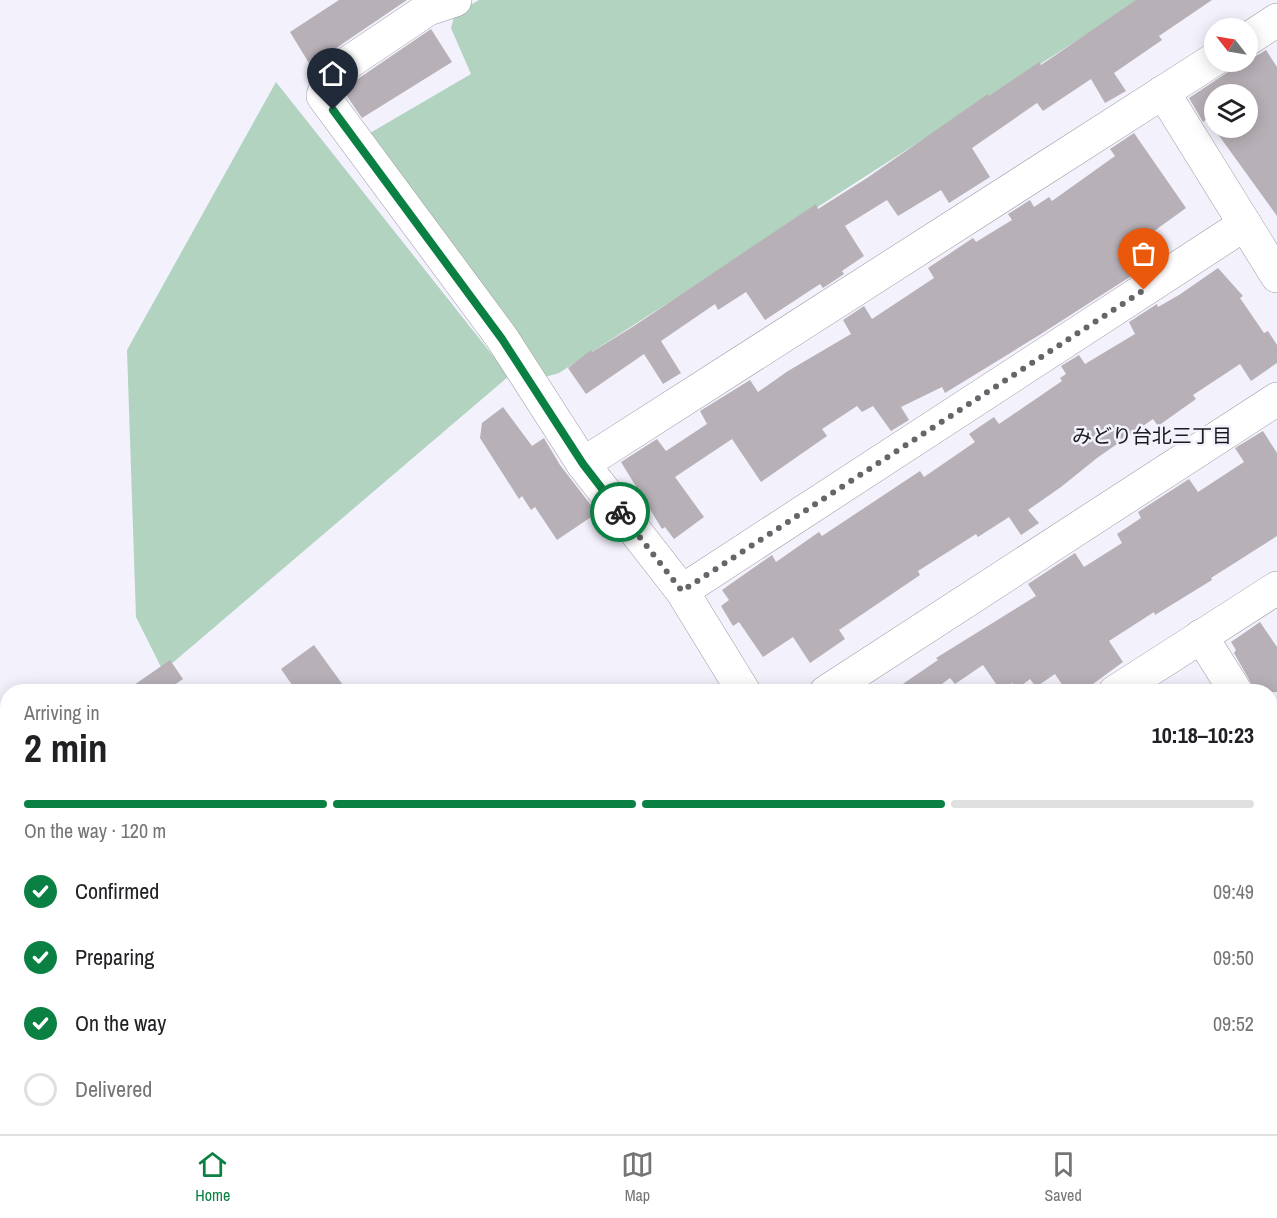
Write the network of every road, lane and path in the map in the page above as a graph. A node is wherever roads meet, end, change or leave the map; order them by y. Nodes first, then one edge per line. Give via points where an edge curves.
1 (455, 0) edge
2 (1277, 20) edge
3 (1258, 32) edge
4 (1204, 66) edge
5 (1163, 92) junction
6 (1245, 224) junction
7 (1277, 276) edge
8 (1277, 399) edge
9 (583, 464) junction
10 (1277, 588) edge
11 (682, 591) junction
12 (1201, 636) junction
13 (739, 684) edge
14 (838, 684) edge
15 (1127, 684) edge
16 (1231, 684) edge

1 - 9 street via 428,9 330,75 323,96 502,339
2 - 3 street
4 - 5 street
5 - 6 street
5 - 9 street
6 - 7 street
6 - 11 street
8 - 14 street
9 - 11 street
10 - 12 street
11 - 13 street
12 - 15 street
12 - 16 street

